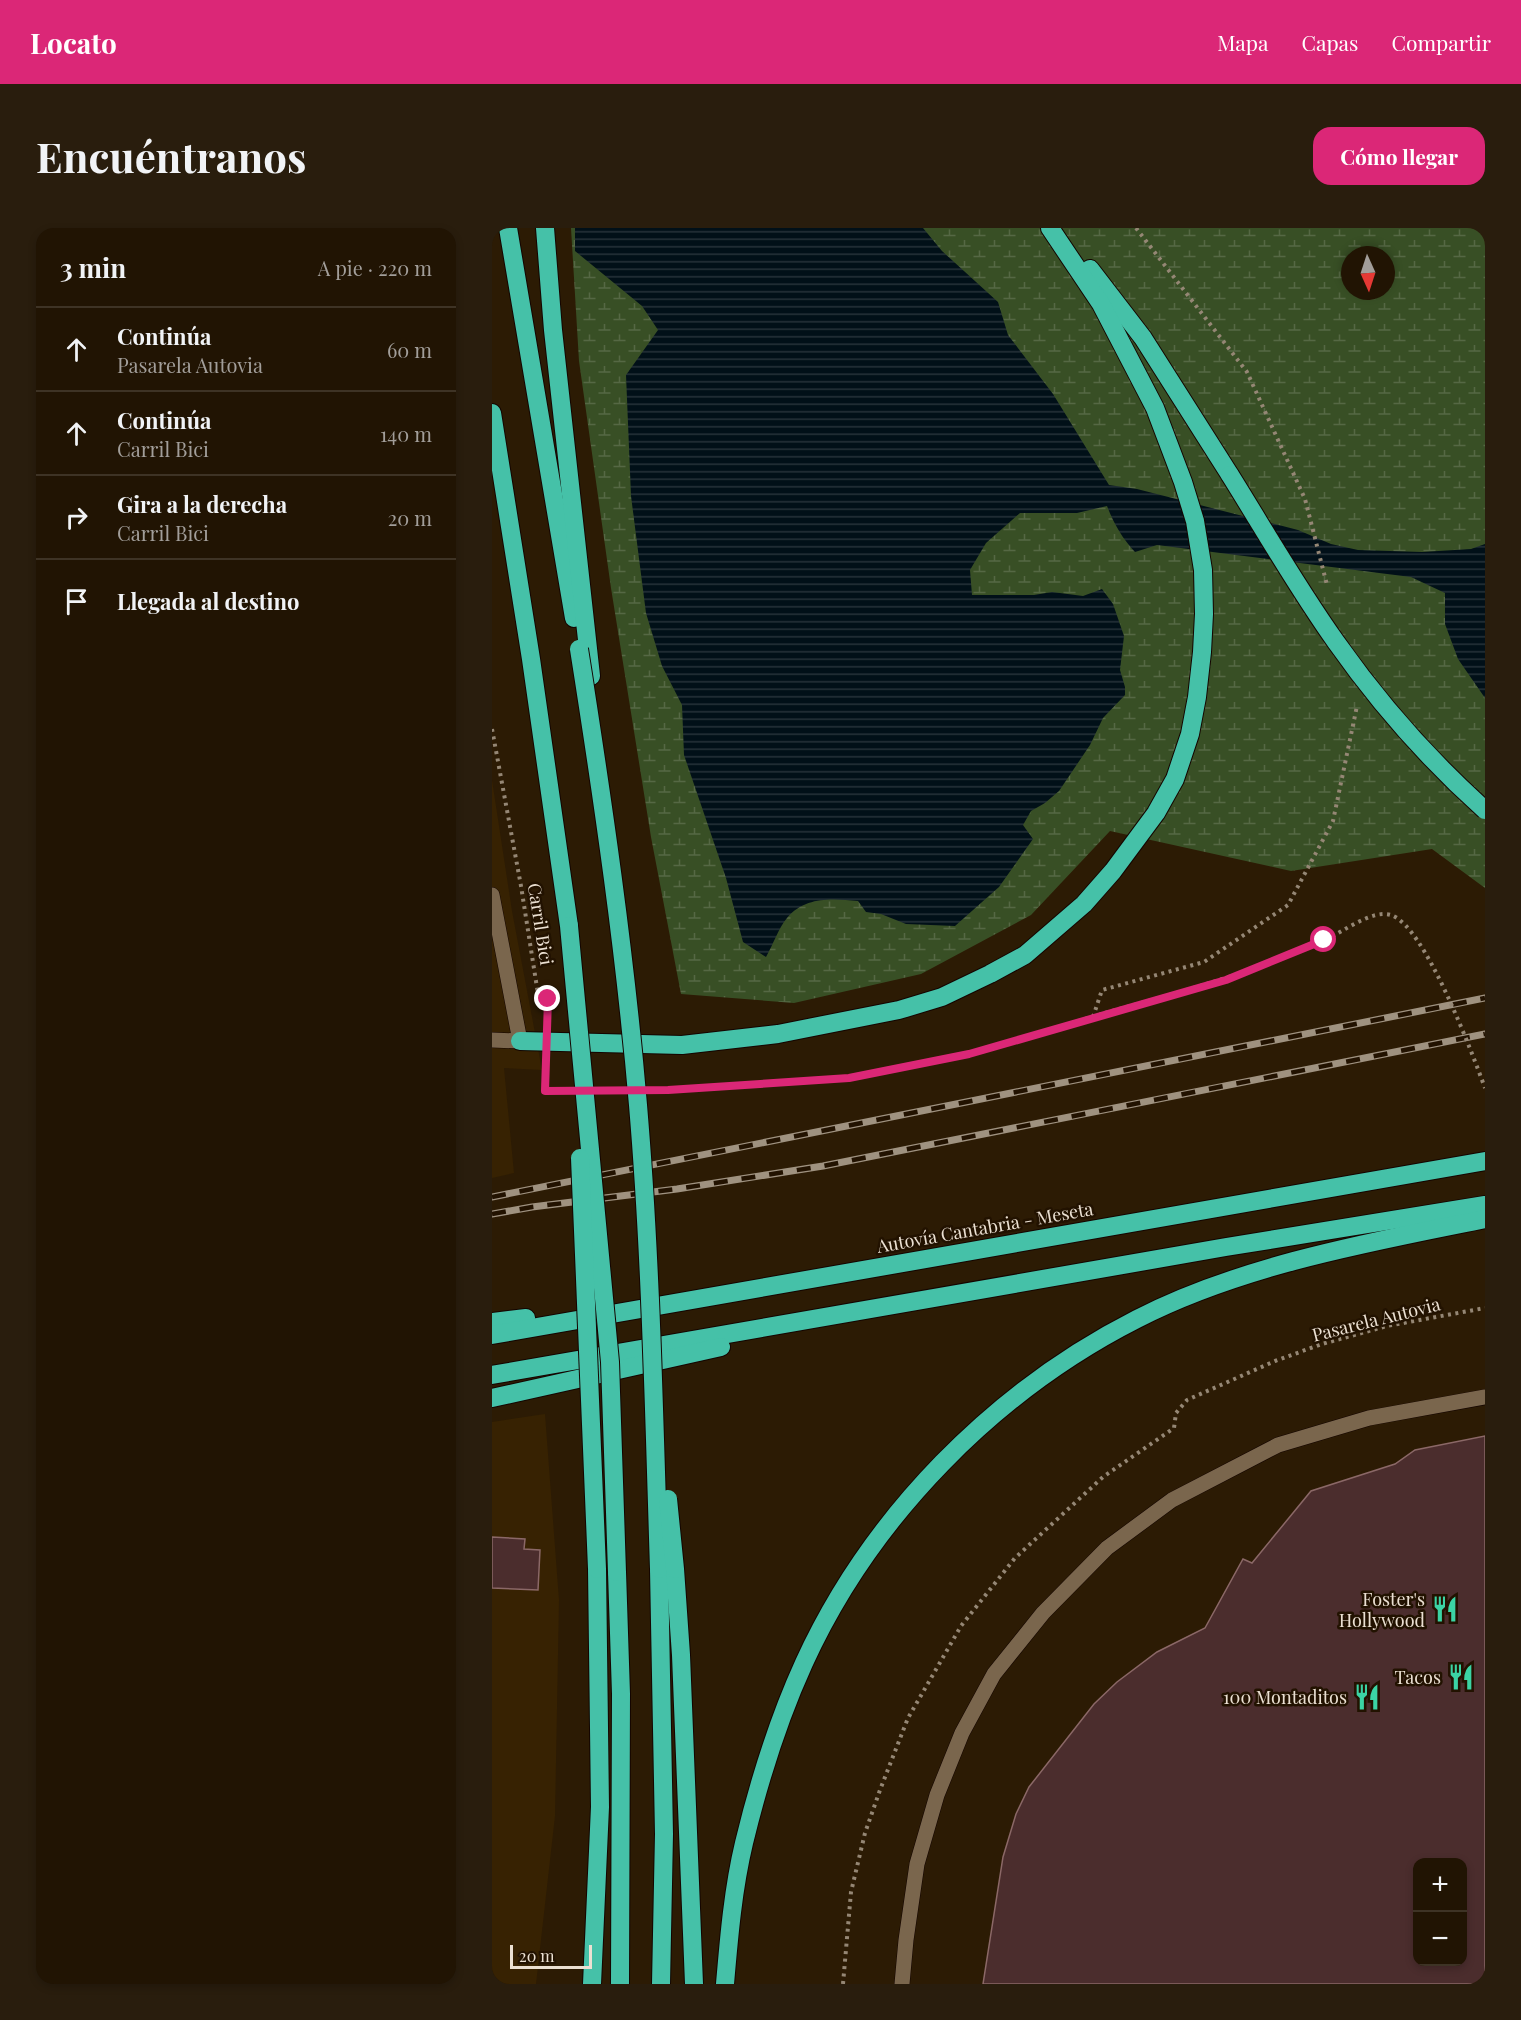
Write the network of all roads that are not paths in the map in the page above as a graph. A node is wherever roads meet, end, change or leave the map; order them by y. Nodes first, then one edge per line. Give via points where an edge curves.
1 (508, 228) edge
2 (545, 228) edge
3 (1052, 228) edge
4 (492, 413) edge
5 (584, 648) junction
6 (1485, 810) edge
7 (492, 895) edge
8 (568, 926) junction
9 (492, 1040) edge
10 (520, 1041) junction
11 (1485, 1161) edge
12 (1485, 1205) edge
13 (1485, 1219) edge
14 (813, 1278) junction
15 (862, 1311) junction
16 (492, 1322) edge
17 (492, 1335) edge
18 (492, 1375) edge
19 (1485, 1397) edge
20 (492, 1398) edge
21 (667, 1569) junction
22 (592, 1984) edge
23 (620, 1984) edge
24 (661, 1984) edge
25 (694, 1984) edge
26 (725, 1984) edge
27 (902, 1984) edge

1 - 5 highway
2 - 5 highway
3 - 6 highway, bridge via 1131,322 1316,612 1364,680 1415,741
3 - 10 highway via 1101,304 1155,408 1195,521 1203,570 1197,698 1175,779 1156,813 1084,904 1025,955 942,997 899,1010 778,1034 682,1045
4 - 8 highway
5 - 21 highway, bridge via 638,1106
7 - 10 street
8 - 22 highway, bridge via 597,1569 600,1807
8 - 23 highway, bridge via 610,1362 621,1705
9 - 10 street
11 - 14 highway, Autovía Cantabria - Meseta
12 - 15 highway
13 - 26 highway via 1287,1263 1176,1301 1138,1318 1058,1366 991,1416 949,1455 869,1553 844,1589 805,1662 768,1756 744,1844 730,1922
14 - 16 highway
14 - 17 highway, Autovía Cantabria - Meseta
15 - 18 highway
15 - 20 highway
19 - 27 street via 1369,1418 1278,1445 1172,1500 1107,1548 1043,1613 994,1674 962,1732 937,1795 917,1864
21 - 24 highway
21 - 25 highway via 681,1655

